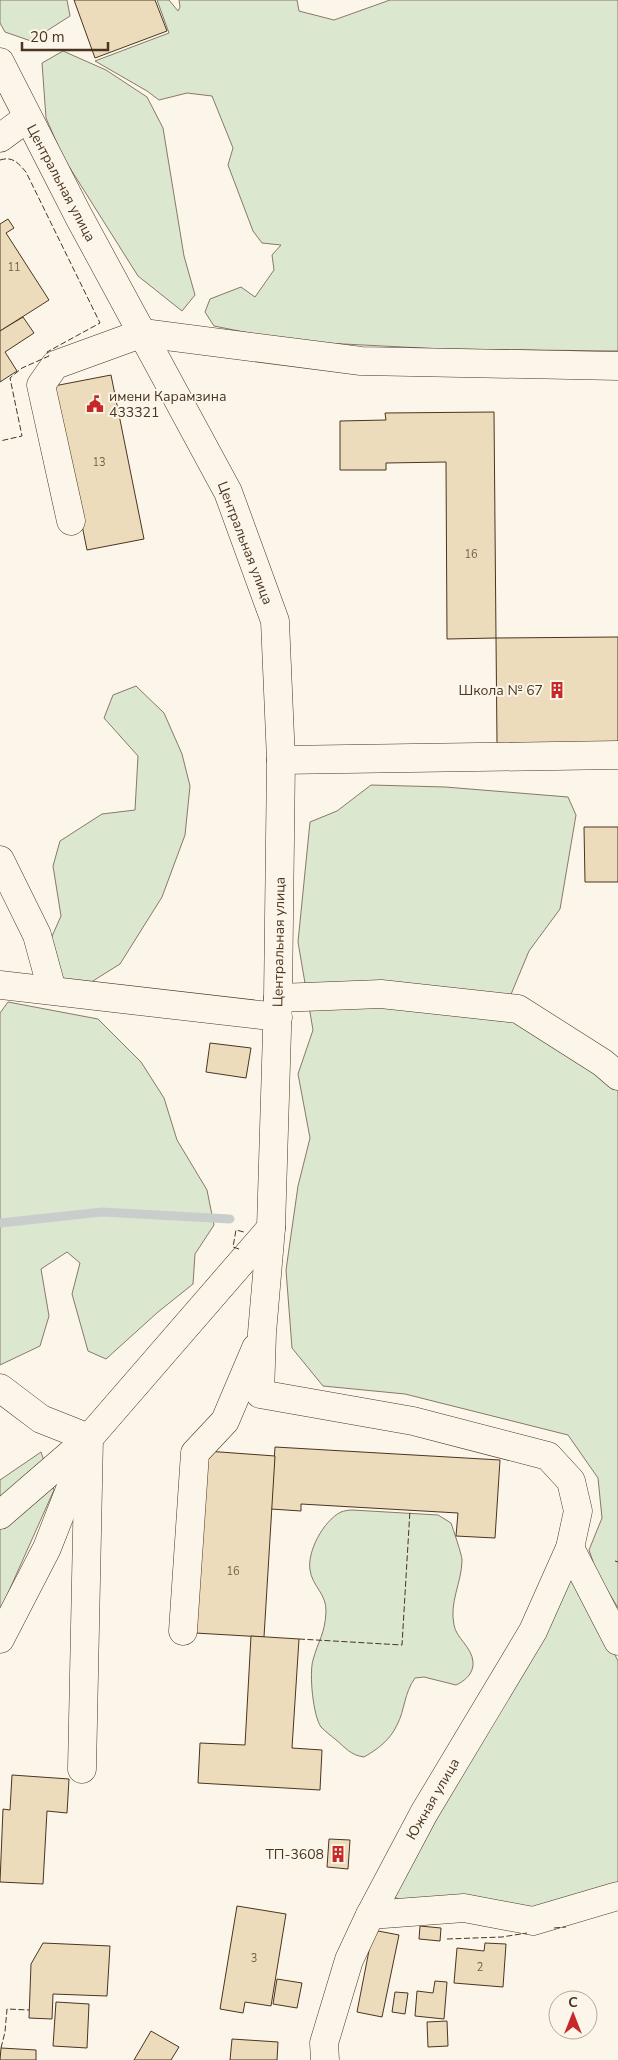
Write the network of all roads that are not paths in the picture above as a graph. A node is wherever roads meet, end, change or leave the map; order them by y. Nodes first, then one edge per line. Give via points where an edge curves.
1 (0, 62) edge
2 (27, 118) junction
3 (0, 138) edge
4 (143, 333) junction
5 (618, 366) edge
6 (71, 521) dead end
7 (618, 755) edge
8 (281, 760) junction
9 (0, 860) edge
10 (0, 985) edge
11 (52, 990) junction
12 (278, 1008) junction
13 (618, 1076) edge
14 (271, 1228) junction
15 (262, 1333) junction
16 (0, 1388) edge
17 (89, 1438) junction
18 (0, 1515) edge
19 (570, 1548) junction
20 (183, 1631) dead end
21 (0, 1639) edge
22 (618, 1641) edge
23 (82, 1769) dead end
24 (618, 1896) edge
25 (370, 1915) junction
26 (325, 2060) edge

1 - 2 street, Центральная улица
2 - 3 street
2 - 4 street, Центральная улица
4 - 5 street via 361,361
4 - 6 street via 55,365 41,385
4 - 8 street, Центральная улица via 228,492 275,621
7 - 8 street
8 - 12 street, Центральная улица
9 - 11 street via 37,935
10 - 11 street
11 - 12 street
12 - 13 street via 381,994 518,1009
12 - 14 street, Центральная улица
14 - 15 street, Центральная улица
14 - 17 street
15 - 19 street, Южная улица via 260,1394 412,1421 548,1456 571,1481 578,1511
15 - 20 street via 225,1421 195,1453
16 - 17 street via 41,1419
17 - 18 street
17 - 21 street via 47,1548
17 - 23 street
19 - 22 street
19 - 25 street, Южная улица via 532,1631 424,1813
24 - 25 street via 532,1921 464,1908
25 - 26 street, Южная улица via 349,1960 324,2043

